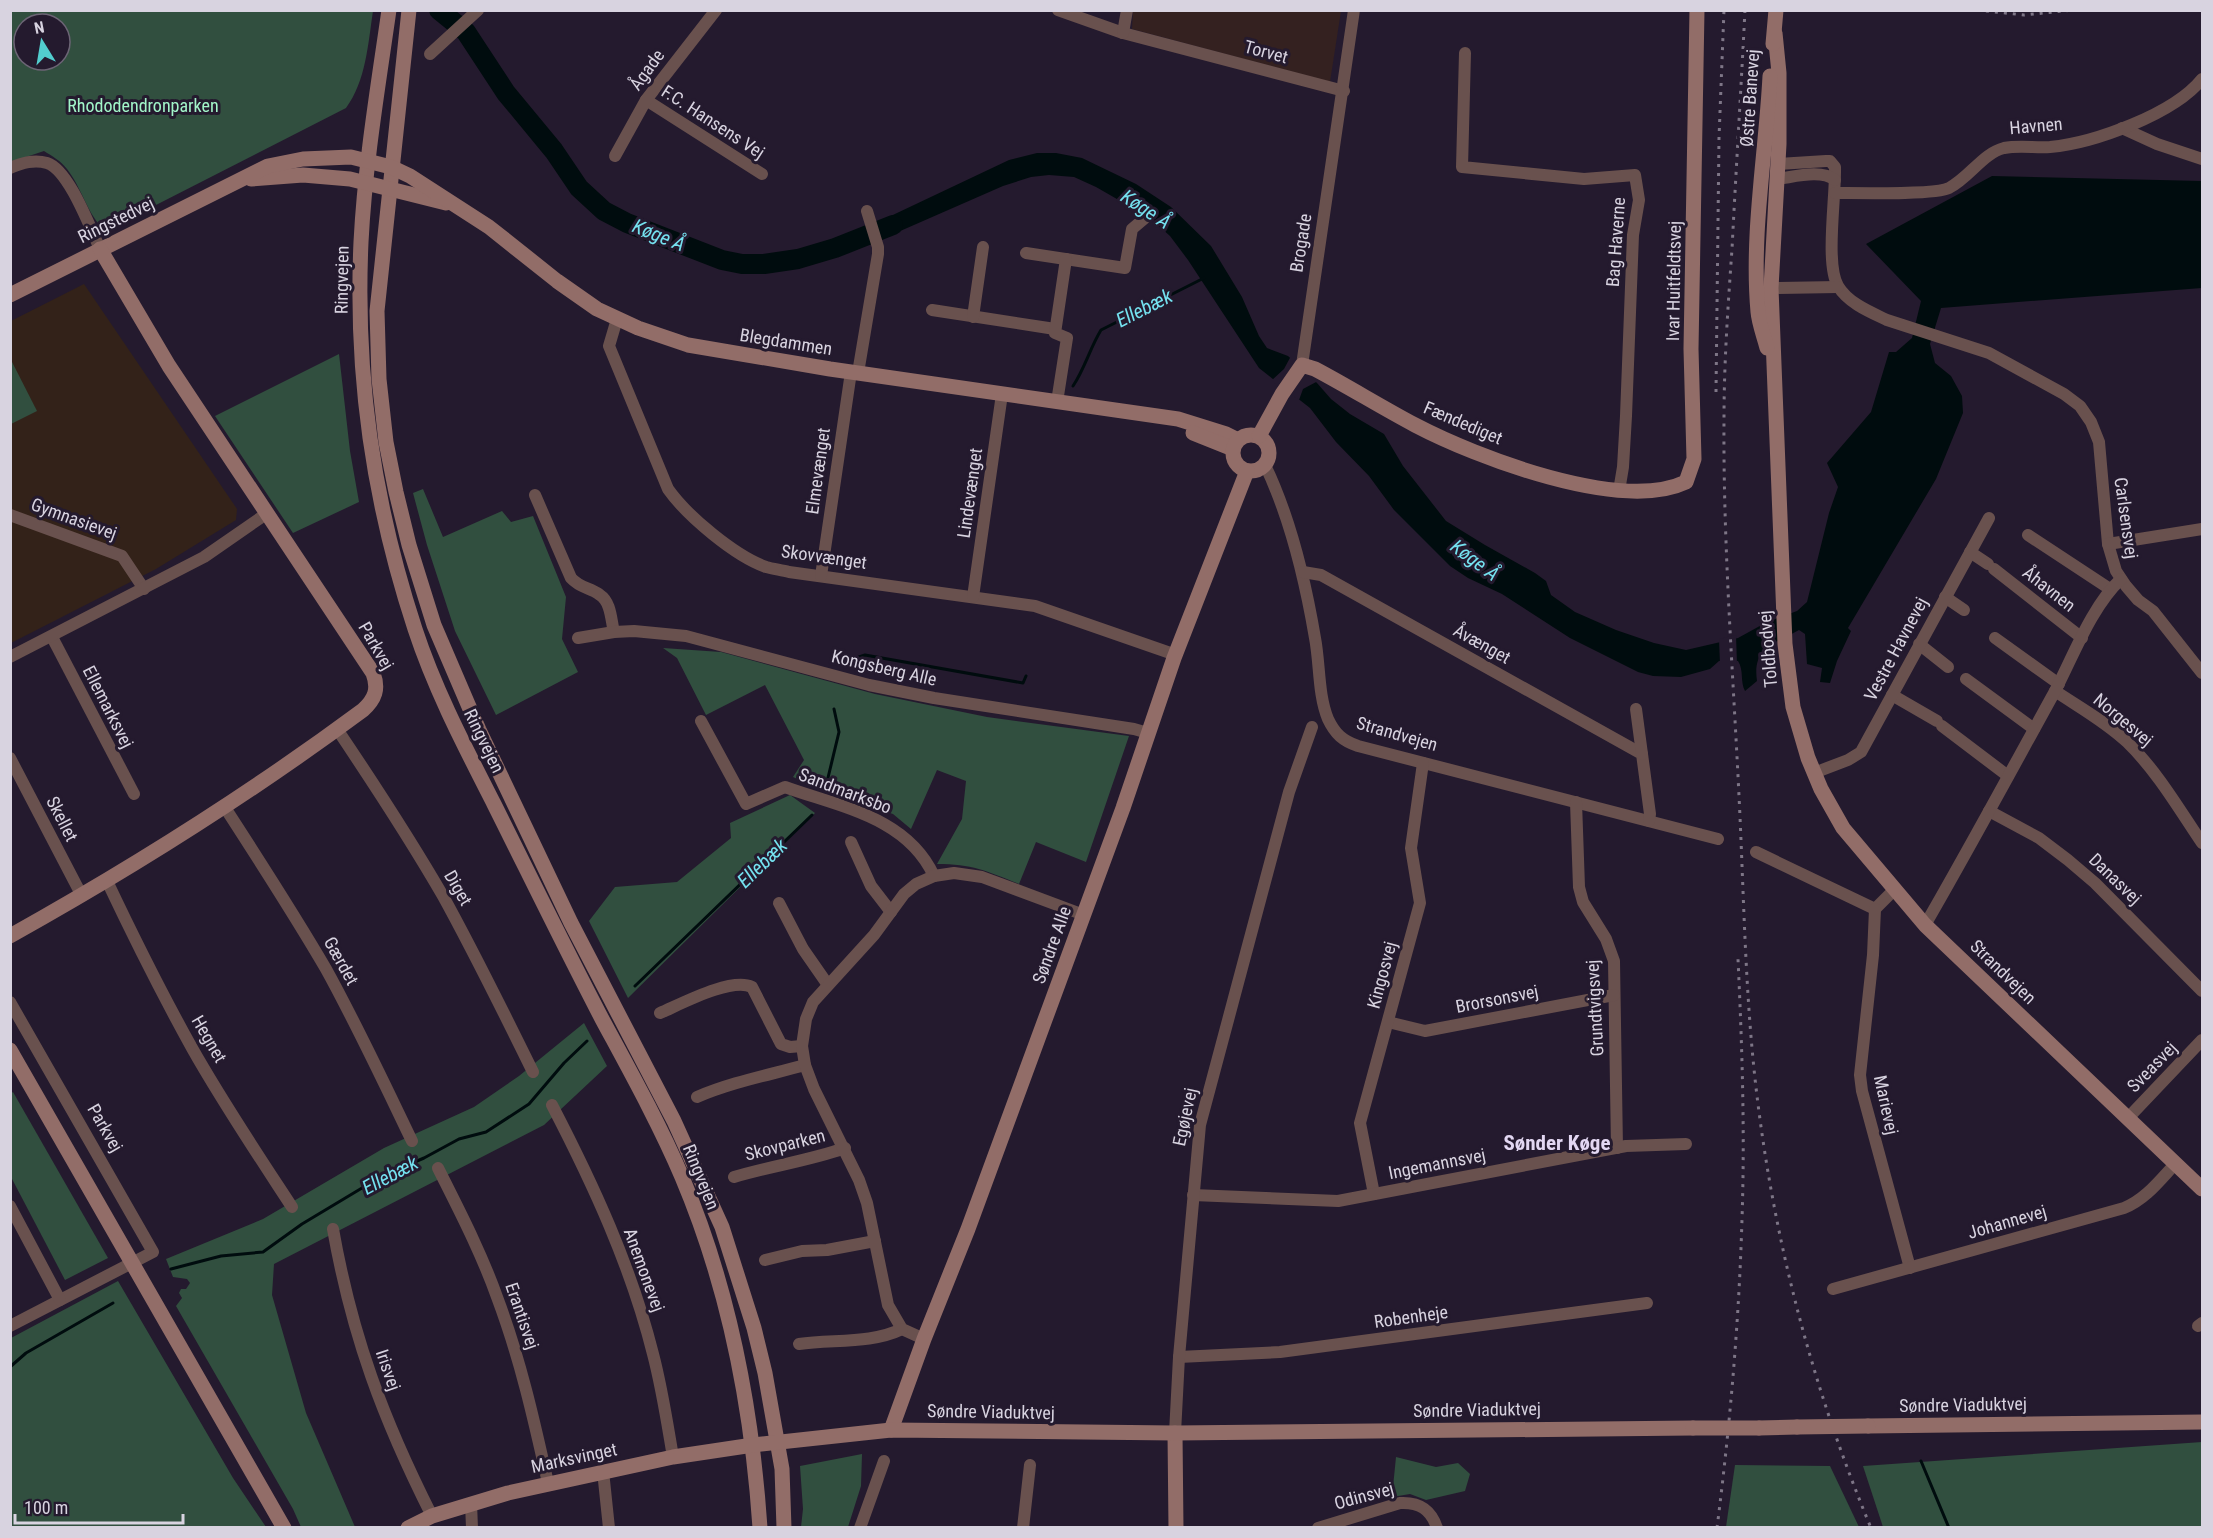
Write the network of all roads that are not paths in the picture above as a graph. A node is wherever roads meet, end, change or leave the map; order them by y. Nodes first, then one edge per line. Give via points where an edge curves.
1 (389, 10) edge
2 (409, 10) edge
3 (716, 10) edge
4 (1058, 10) edge
5 (1127, 10) edge
6 (1354, 10) edge
7 (1697, 10) edge
8 (1776, 10) edge
9 (477, 13) edge
10 (1123, 33) junction
11 (1465, 53) dead end
12 (430, 54) dead end
13 (2202, 79) edge
14 (1344, 91) junction
15 (646, 100) junction
16 (2122, 128) junction
17 (615, 156) dead end
18 (2202, 159) edge
19 (369, 160) junction
20 (391, 167) junction
21 (10, 168) edge
22 (1770, 172) junction
23 (762, 174) dead end
24 (239, 181) junction
25 (367, 182) junction
26 (1835, 187) junction
27 (389, 188) junction
28 (452, 204) junction
29 (867, 211) dead end
30 (1145, 218) dead end
31 (983, 247) dead end
32 (100, 249) junction
33 (1026, 253) dead end
34 (1066, 259) junction
35 (1838, 287) junction
36 (1772, 288) junction
37 (10, 295) edge
38 (932, 310) dead end
39 (973, 317) junction
40 (617, 319) junction
41 (1055, 329) junction
42 (1302, 365) junction
43 (855, 373) junction
44 (1773, 377) junction
45 (1002, 394) junction
46 (1057, 402) junction
47 (1259, 436) junction
48 (1236, 444) junction
49 (1265, 465) junction
50 (1247, 471) junction
51 (1619, 491) junction
52 (535, 495) dead end
53 (266, 514) junction
54 (10, 515) edge
55 (1989, 518) dead end
56 (2202, 529) edge
57 (2028, 535) dead end
58 (2108, 544) junction
59 (1970, 552) junction
60 (1303, 572) junction
61 (821, 576) junction
62 (2121, 579) junction
63 (144, 589) junction
64 (2110, 589) junction
65 (973, 597) junction
66 (1945, 597) junction
67 (1964, 610) dead end
68 (614, 632) junction
69 (52, 637) junction
70 (578, 638) dead end
71 (1995, 638) dead end
72 (2082, 638) junction
73 (1919, 644) junction
74 (2202, 652) edge
75 (1176, 655) junction
76 (2189, 655) junction
77 (10, 657) edge
78 (1948, 667) dead end
79 (2202, 673) edge
80 (1966, 679) dead end
81 (2057, 688) junction
82 (1893, 695) junction
83 (1636, 709) dead end
84 (701, 721) dead end
85 (1312, 727) dead end
86 (337, 729) junction
87 (2034, 729) junction
88 (1148, 733) junction
89 (1642, 754) junction
90 (10, 758) edge
91 (1423, 763) junction
92 (1814, 773) junction
93 (2008, 776) junction
94 (134, 794) dead end
95 (1576, 802) junction
96 (224, 806) junction
97 (1989, 812) junction
98 (1649, 820) junction
99 (1718, 839) dead end
100 (851, 842) dead end
101 (2202, 843) edge
102 (1756, 852) dead end
103 (934, 876) junction
104 (107, 881) junction
105 (1894, 890) junction
106 (82, 896) junction
107 (779, 903) dead end
108 (1875, 909) junction
109 (891, 912) junction
110 (1084, 915) junction
111 (1925, 925) junction
112 (10, 936) edge
113 (828, 985) junction
114 (2202, 991) edge
115 (1614, 995) junction
116 (10, 1002) edge
117 (660, 1013) dead end
118 (1388, 1022) junction
119 (2202, 1040) edge
120 (802, 1046) junction
121 (10, 1050) edge
122 (805, 1065) junction
123 (532, 1072) dead end
124 (697, 1097) dead end
125 (552, 1105) dead end
126 (2128, 1118) junction
127 (412, 1141) dead end
128 (1686, 1144) dead end
129 (845, 1148) junction
130 (1617, 1148) junction
131 (2176, 1163) junction
132 (438, 1168) dead end
133 (734, 1177) dead end
134 (2202, 1189) edge
135 (1374, 1194) junction
136 (1193, 1195) junction
137 (10, 1206) edge
138 (292, 1207) dead end
139 (333, 1229) dead end
140 (875, 1241) junction
141 (765, 1260) dead end
142 (132, 1263) junction
143 (1910, 1268) junction
144 (1833, 1289) dead end
145 (60, 1300) junction
146 (1647, 1303) dead end
147 (10, 1326) edge
148 (902, 1329) junction
149 (924, 1339) junction
150 (799, 1344) dead end
151 (1179, 1356) junction
152 (2202, 1422) edge
153 (891, 1430) junction
154 (1175, 1432) junction
155 (777, 1442) junction
156 (753, 1445) junction
157 (673, 1457) junction
158 (884, 1461) dead end
159 (1030, 1465) dead end
160 (603, 1471) junction
161 (548, 1483) junction
162 (471, 1503) junction
163 (432, 1515) junction
164 (284, 1527) edge
165 (409, 1527) edge
166 (472, 1527) edge
167 (609, 1527) edge
168 (760, 1527) edge
169 (784, 1527) edge
170 (860, 1527) edge
171 (1023, 1527) edge
172 (1176, 1527) edge
173 (1317, 1527) edge
174 (1437, 1527) edge

1 - 19 street, Ringvejen
2 - 20 street, Ringvejen
3 - 15 street, Ågade
4 - 10 street, Torvet
5 - 10 street
6 - 14 street
7 - 51 street, Ivar Huitfeldtsvej via 1691,349 1694,459 1690,476 1680,485 1640,492
8 - 22 street, Østre Banevej via 1779,73
9 - 12 street
10 - 14 street, Torvet
11 - 51 street, Bag Haverne via 1462,167 1584,179 1635,175 1639,201 1633,235
13 - 16 street, Havnen via 2193,91 2156,114
14 - 42 street, Brogade
15 - 17 street, Ågade
15 - 23 street, F.C. Hansens Vej
16 - 18 street
16 - 26 street, Havnen via 2051,147 1995,151 1965,179 1946,190
19 - 20 street, Ringstedvej
19 - 24 street, Ringstedvej via 303,159 268,166
19 - 25 street, Ringvejen
20 - 27 street, Ringvejen
20 - 28 street, Blegdammen
21 - 32 street via 32,161 56,168 66,179
22 - 26 street via 1830,162 1835,167
22 - 36 street, Toldbodvej
22 - 44 street, Toldbodvej via 1756,249 1758,314
24 - 25 street, Ringstedvej via 303,175
24 - 32 street, Ringstedvej
25 - 27 street, Ringstedvej
25 - 156 street, Ringvejen via 361,240 363,386 378,496 416,632 454,726 683,1180 731,1327
26 - 35 street via 1832,262
27 - 28 street, Blegdammen
27 - 155 street, Ringvejen via 377,311 379,379 396,492 430,614 522,824 674,1121 722,1227 754,1328
28 - 40 street, Blegdammen via 489,226 597,309
29 - 43 street, Elmevænget via 878,247
30 - 34 street via 1132,229 1125,268
31 - 39 street
32 - 37 street, Ringstedvej
32 - 53 street, Parkvej via 169,366
33 - 34 street
34 - 41 street
35 - 36 street
35 - 58 street, Carlsensvej via 1847,298 1871,313 1989,353 2080,406 2099,442
36 - 44 street, Toldbodvej
38 - 39 street
39 - 41 street
40 - 43 street, Blegdammen via 695,346
40 - 61 street, Skovvænget via 609,346 668,489 679,504 748,558 766,567
41 - 46 street via 1055,333 1067,338
42 - 47 street, Brogade
42 - 51 street, Fændediget via 1456,444 1559,479
43 - 45 street, Blegdammen
43 - 61 street, Elmevænget
44 - 92 street, Toldbodvej via 1785,644 1793,707
45 - 46 street, Blegdammen
45 - 65 street, Lindevænget
46 - 48 street, Blegdammen via 1151,416
47 - 48 street via 1248,435
47 - 49 street via 1269,449
48 - 50 street via 1233,455 1237,465
49 - 50 street via 1257,471
49 - 60 street, Strandvejen via 1276,487
50 - 75 street, Søndre Alle
52 - 68 street via 571,578 578,586 601,595 608,604
53 - 63 street via 204,557
53 - 86 street, Parkvej via 377,682 372,702
54 - 63 street, Gymnasievej via 122,556
55 - 59 street, Vestre Havnevej
56 - 58 street
57 - 64 street, Åhavnen
58 - 62 street, Carlsensvej
59 - 66 street, Vestre Havnevej
59 - 72 street, Åhavnen
60 - 89 street, Åvænget via 1322,575
60 - 91 street, Strandvejen via 1324,707 1335,732 1346,742
61 - 65 street, Skovvænget
62 - 64 street, Carlsensvej
62 - 76 street
63 - 69 street
64 - 72 street, Carlsensvej
65 - 75 street, Skovvænget via 1053,611
66 - 67 street
66 - 73 street, Vestre Havnevej
68 - 70 street, Kongsberg Alle
68 - 88 street, Kongsberg Alle via 686,636 880,687
69 - 77 street
69 - 94 street, Ellemarksvej
71 - 81 street
72 - 81 street, Carlsensvej
73 - 78 street
73 - 82 street, Vestre Havnevej
74 - 76 street
75 - 88 street, Søndre Alle
76 - 79 street
80 - 87 street
81 - 87 street, Carlsensvej
81 - 101 street, Norgesvej via 2126,741 2149,765
82 - 92 street, Vestre Havnevej via 1862,752
82 - 93 street via 1940,724
83 - 89 street
84 - 103 street, Sandmarksbo via 746,804 785,787 846,808 903,834 919,850
85 - 136 street, Egøjevej via 1289,792 1200,1125
86 - 96 street, Parkvej
86 - 123 street, Diget via 443,896
87 - 93 street, Carlsensvej
88 - 110 street, Søndre Alle
89 - 98 street
90 - 106 street, Skellet
91 - 95 street, Strandvejen
91 - 118 street, Kingosvej via 1411,848 1420,903
92 - 105 street, Toldbodvej via 1843,828
93 - 97 street, Carlsensvej
95 - 98 street, Strandvejen
95 - 115 street, Grundtvigsvej via 1579,887 1614,961
96 - 104 street, Parkvej
96 - 127 street, Gærdet via 326,969
97 - 111 street, Carlsensvej
97 - 114 street, Danasvej via 2039,838 2070,861
98 - 99 street, Strandvejen
100 - 109 street via 871,886
102 - 108 street
103 - 109 street, Skovparken via 904,894
103 - 110 street, Skovparken via 954,873 982,877
104 - 106 street, Parkvej
104 - 138 street, Hegnet via 192,1048
105 - 108 street
105 - 111 street, Strandvejen
106 - 112 street, Parkvej
107 - 113 street
108 - 143 street, Marievej via 1860,1075
109 - 113 street, Skovparken
110 - 149 street, Søndre Alle
111 - 126 street, Strandvejen
113 - 120 street, Skovparken via 813,1002
115 - 118 street, Brorsonsvej via 1425,1031
115 - 130 street, Grundtvigsvej
116 - 142 street, Parkvej via 153,1252
117 - 120 street via 709,992 747,985 752,987 781,1044
118 - 135 street, Kingosvej via 1360,1123
119 - 126 street, Sveasvej
120 - 122 street, Skovparken
121 - 142 street
122 - 124 street via 738,1081
122 - 129 street, Skovparken
125 - 157 street, Anemonevej via 605,1216 634,1289 653,1354
126 - 131 street, Strandvejen
128 - 130 street, Ingemannsvej
129 - 133 street, Skovparken
129 - 140 street, Skovparken via 867,1203
130 - 135 street, Ingemannsvej
131 - 134 street, Strandvejen
131 - 143 street, Johannevej via 2136,1204
132 - 161 street, Erantisvej via 498,1299 520,1366
135 - 136 street, Ingemannsvej via 1338,1201
136 - 151 street, Egøjevej
137 - 145 street
139 - 163 street, Irisvej via 360,1347 397,1444
140 - 141 street
140 - 148 street, Skovparken via 888,1305
142 - 145 street, Parkvej
142 - 164 street
143 - 144 street, Johannevej
145 - 147 street, Parkvej
146 - 151 street, Robenheje via 1280,1352
148 - 149 street
148 - 150 street via 872,1338
149 - 153 street, Søndre Alle
151 - 154 street, Egøjevej
152 - 154 street, Søndre Viaduktvej, bridge
153 - 154 street, Søndre Viaduktvej
153 - 155 street, Søndre Viaduktvej
154 - 172 street, Egøjevej
155 - 156 street, Søndre Viaduktvej
155 - 169 street, Ringvejen
156 - 157 street, Marksvinget
156 - 168 street, Ringvejen
157 - 160 street, Marksvinget
158 - 170 street
159 - 171 street
160 - 161 street, Marksvinget
160 - 167 street
161 - 162 street, Marksvinget
162 - 163 street, Marksvinget
162 - 166 street
163 - 165 street, Marksvinget
173 - 174 street, Odinsvej via 1400,1503 1419,1505 1430,1513

